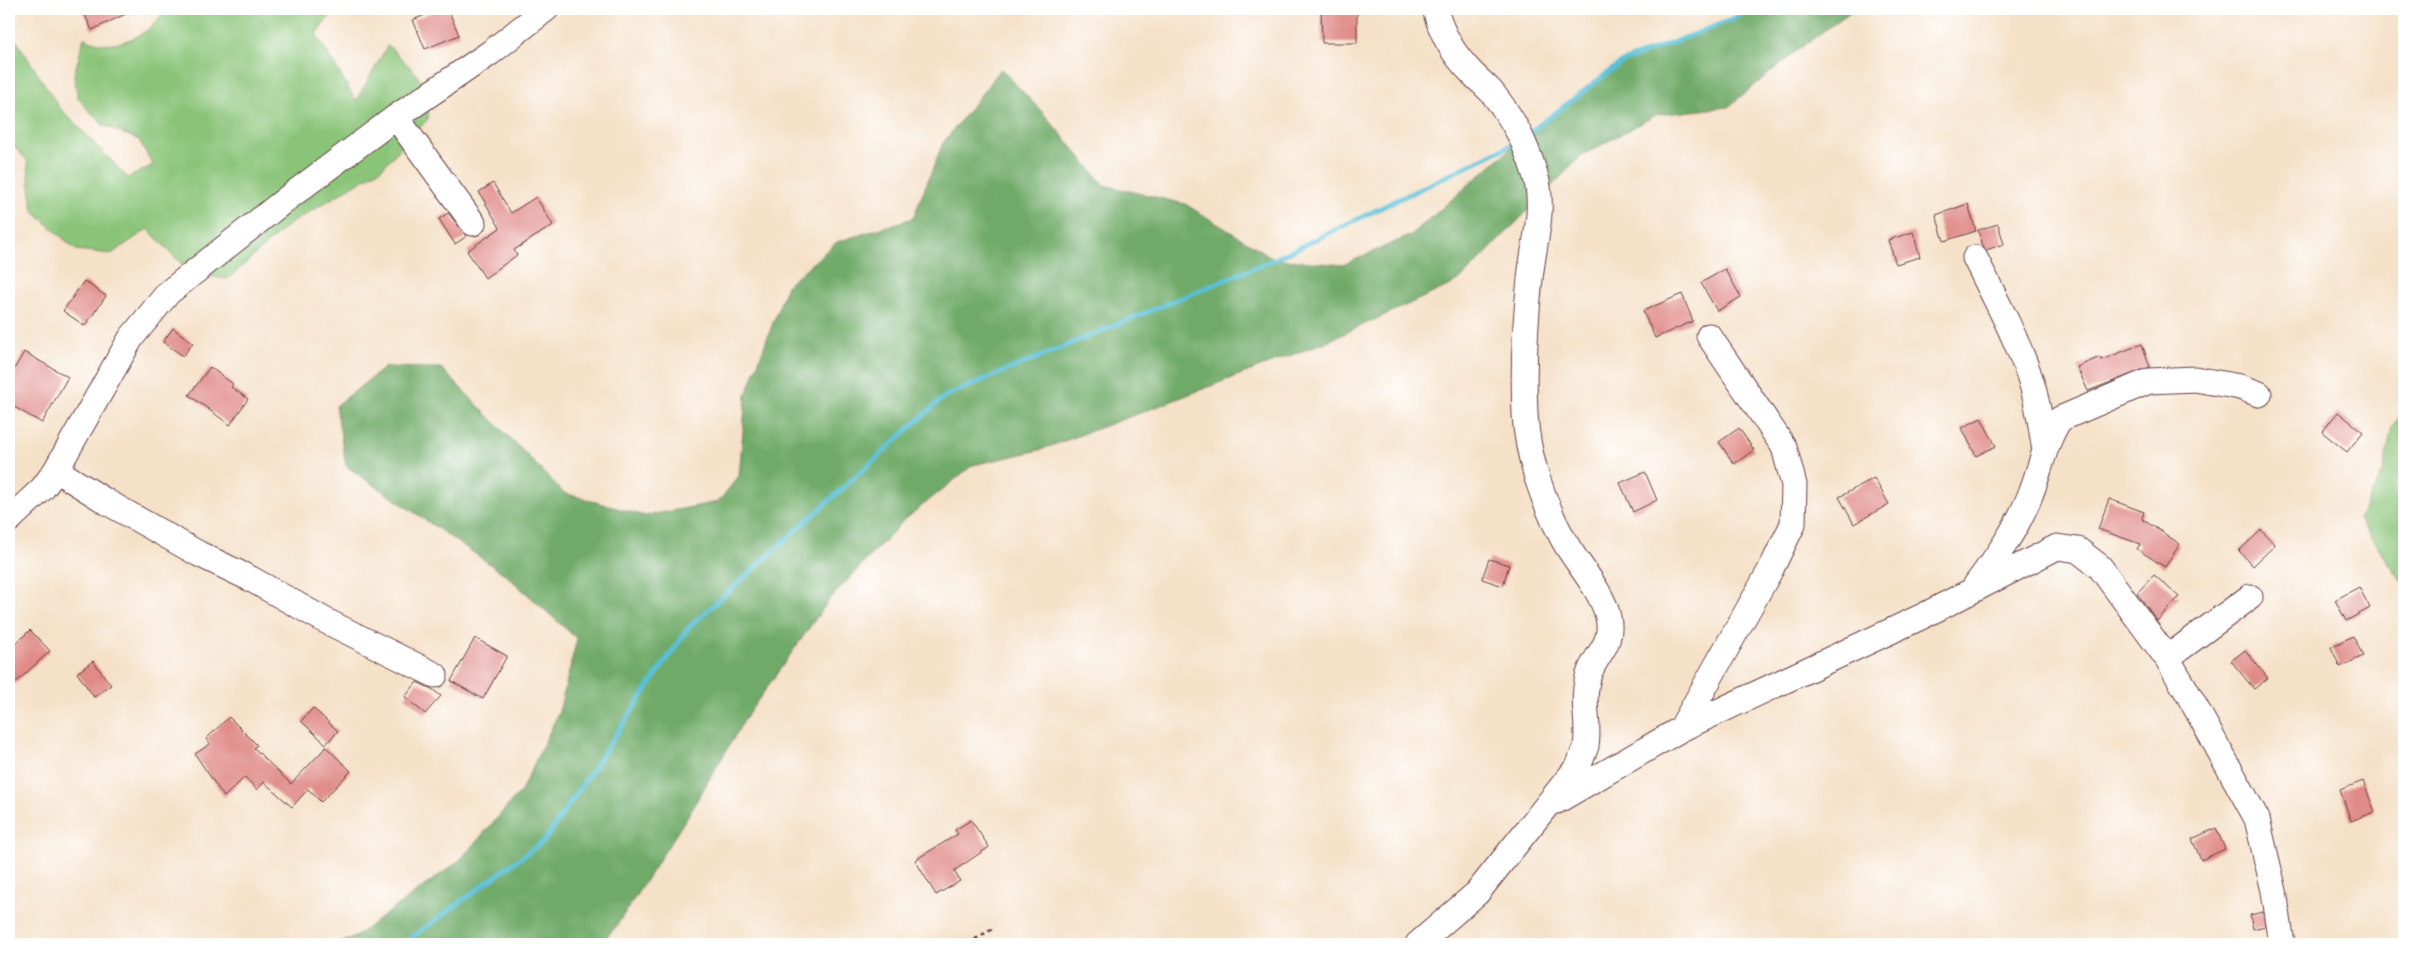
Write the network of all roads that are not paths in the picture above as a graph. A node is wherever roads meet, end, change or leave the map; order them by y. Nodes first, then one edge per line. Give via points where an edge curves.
1 (546, 9) edge
2 (1435, 9) edge
3 (396, 117) junction
4 (474, 223) dead end
5 (1975, 258) dead end
6 (1709, 336) dead end
7 (2259, 394) dead end
8 (2044, 451) junction
9 (56, 470) junction
10 (9, 520) edge
11 (1970, 592) junction
12 (2250, 597) dead end
13 (2167, 658) junction
14 (435, 675) dead end
15 (1681, 729) junction
16 (1546, 808) junction
17 (1418, 944) edge
18 (2282, 944) edge

1 - 3 street via 490,53
2 - 16 street via 1449,44 1469,71 1493,93 1521,133 1536,177 1539,205 1537,238 1527,325 1525,415 1530,446 1538,481 1563,539 1594,588 1607,614 1610,629 1607,644 1587,682 1584,698 1586,746 1579,765
3 - 4 street
3 - 9 street via 168,293 131,338
5 - 8 street via 2012,331 2029,374
6 - 15 street via 1784,447 1794,485 1793,524
7 - 8 street via 2195,379 2149,381 2060,419
8 - 11 street via 2029,498 2001,551
9 - 10 street via 43,488
9 - 14 street via 199,554
11 - 13 street via 2057,547 2078,550 2100,567
11 - 15 street
12 - 13 street
13 - 18 street via 2257,819 2274,891
15 - 16 street
16 - 17 street via 1477,893

